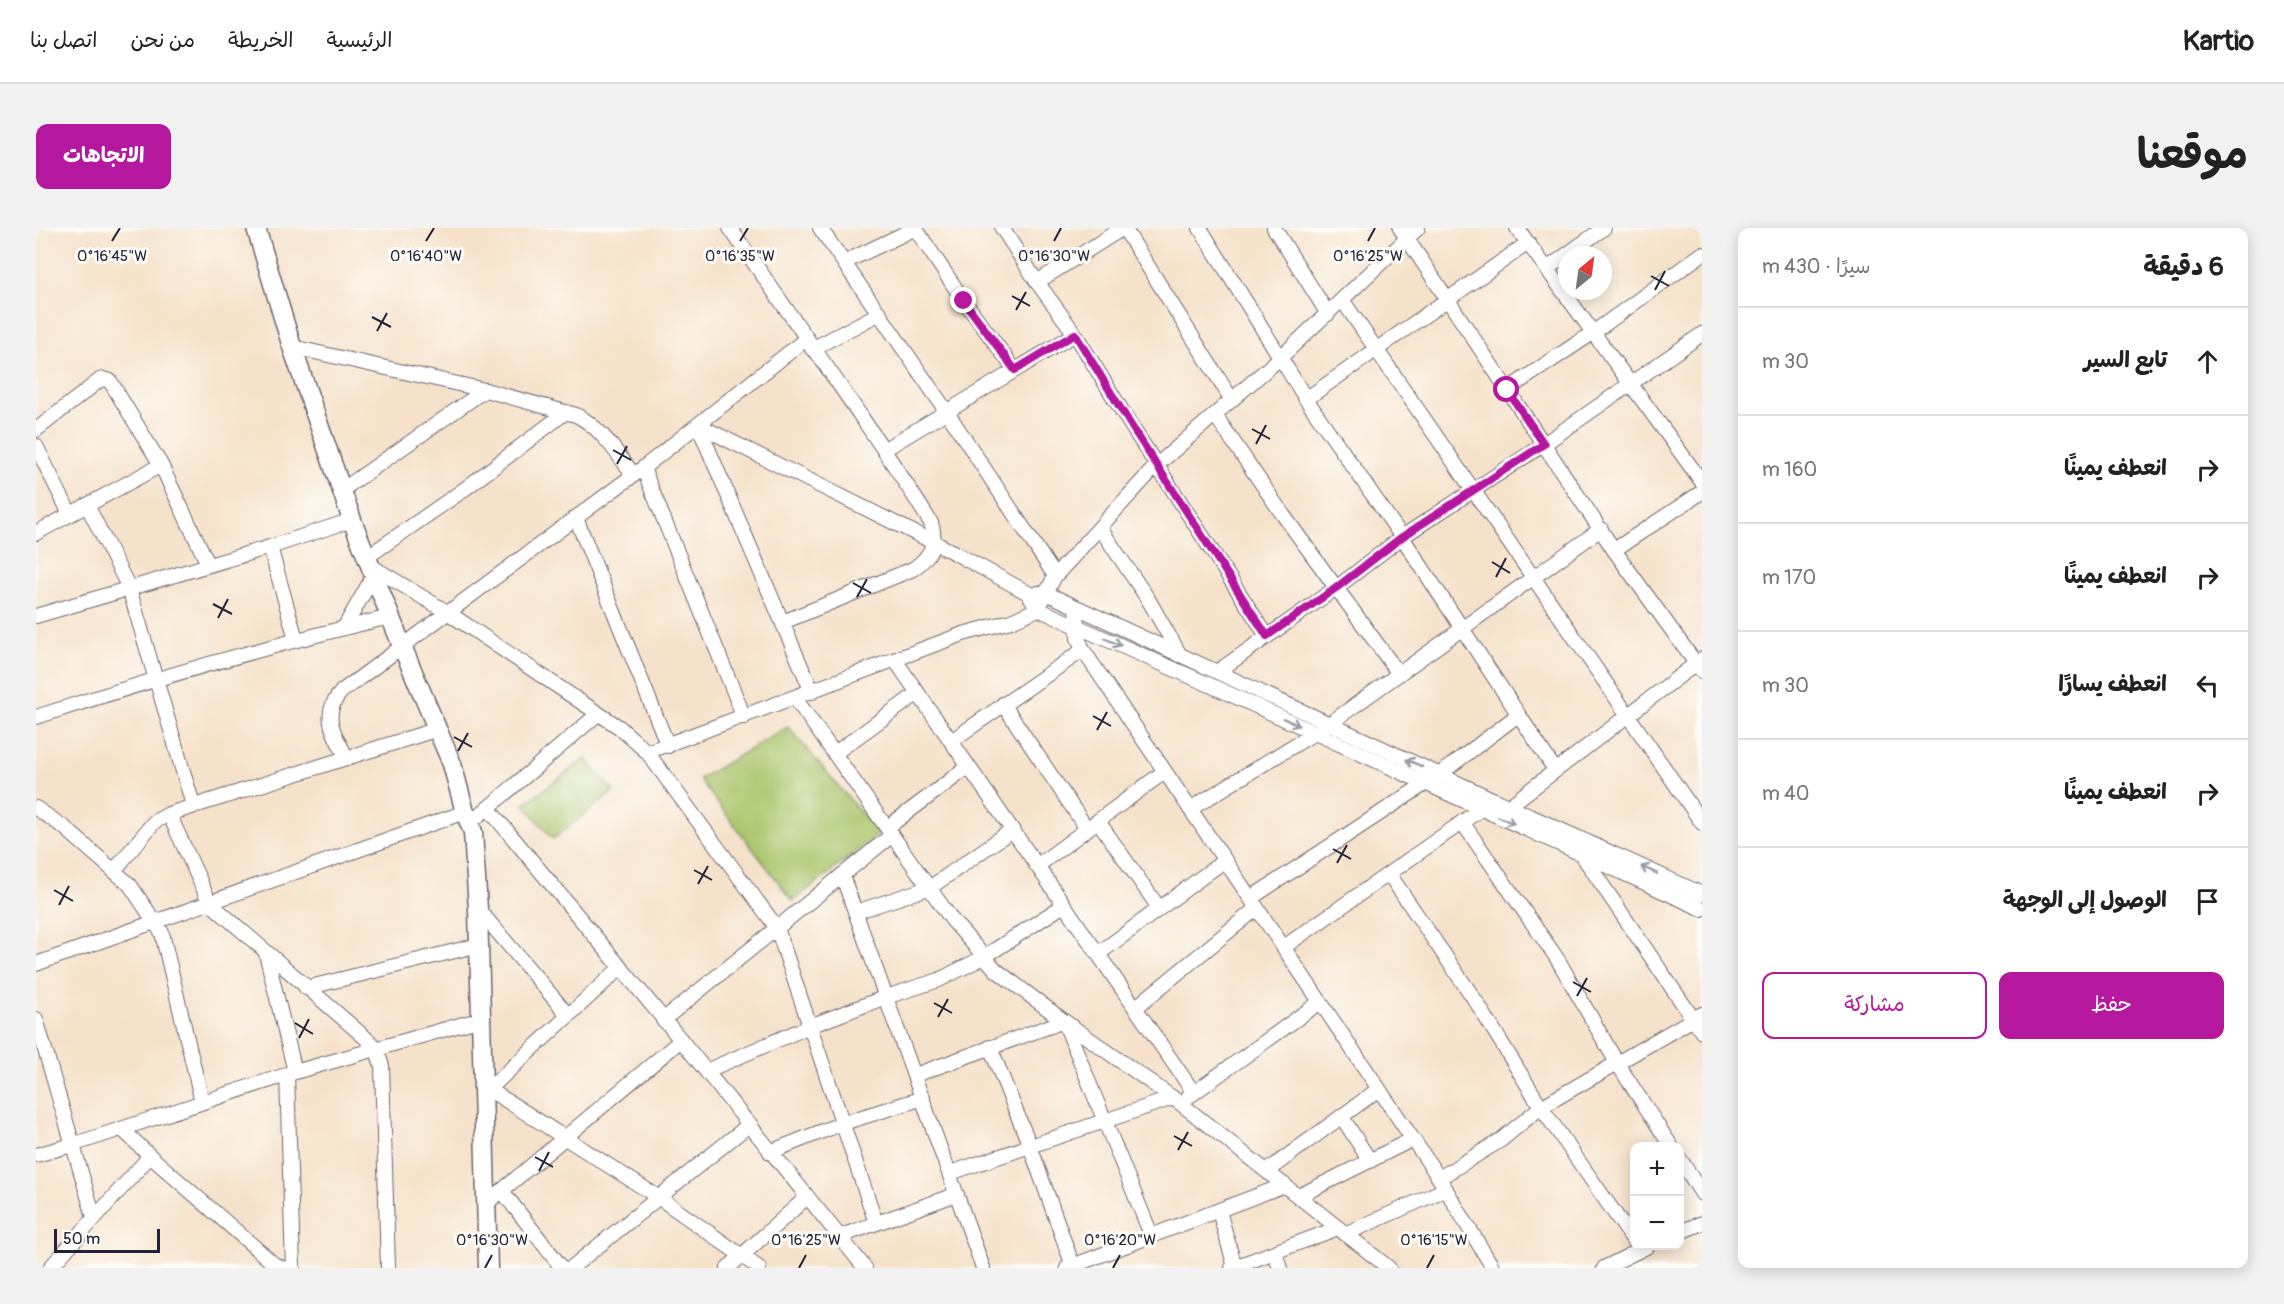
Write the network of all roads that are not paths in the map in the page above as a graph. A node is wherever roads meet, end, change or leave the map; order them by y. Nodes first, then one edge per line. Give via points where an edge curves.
1 (256, 228) edge
2 (730, 228) edge
3 (820, 228) edge
4 (915, 228) edge
5 (1002, 228) edge
6 (1124, 228) edge
7 (1200, 228) edge
8 (1274, 228) edge
9 (1418, 228) edge
10 (1517, 228) edge
11 (1604, 228) edge
12 (1403, 233) edge
13 (1528, 243) junction
14 (1702, 254) edge
15 (844, 262) junction
16 (1548, 268) junction
17 (1037, 282) junction
18 (1447, 298) junction
19 (1343, 301) junction
20 (879, 313) junction
21 (1328, 314) junction
22 (1594, 332) junction
23 (1075, 334) junction
24 (1702, 334) edge
25 (809, 344) junction
26 (292, 347) junction
27 (1376, 350) junction
28 (1281, 357) junction
29 (1015, 370) junction
30 (1631, 383) junction
31 (485, 390) junction
32 (1507, 390) junction
33 (1306, 399) junction
34 (1233, 400) junction
35 (566, 412) junction
36 (947, 412) junction
37 (1215, 415) junction
38 (698, 425) junction
39 (36, 430) edge
40 (1544, 444) junction
41 (36, 446) edge
42 (885, 449) junction
43 (161, 465) junction
44 (1157, 465) junction
45 (639, 471) junction
46 (1702, 482) edge
47 (342, 490) junction
48 (1473, 490) junction
49 (1702, 492) edge
50 (87, 505) junction
51 (70, 514) junction
52 (576, 518) junction
53 (352, 520) junction
54 (1100, 528) junction
55 (1601, 529) junction
56 (36, 533) edge
57 (1402, 537) junction
58 (934, 543) junction
59 (270, 547) junction
60 (1614, 550) junction
61 (208, 564) junction
62 (371, 566) junction
63 (1055, 576) junction
64 (1534, 578) junction
65 (129, 588) junction
66 (1336, 588) junction
67 (1028, 593) junction
68 (1046, 593) junction
69 (1076, 608) junction
70 (1038, 609) junction
71 (447, 612) junction
72 (36, 616) edge
73 (390, 617) junction
74 (783, 622) junction
75 (1077, 627) junction
76 (344, 628) junction
77 (1462, 628) junction
78 (1267, 636) junction
79 (296, 639) junction
80 (402, 646) junction
81 (1083, 650) junction
82 (1180, 655) junction
83 (895, 660) junction
84 (1700, 665) edge
85 (1217, 672) junction
86 (1399, 674) junction
87 (155, 679) junction
88 (812, 692) junction
89 (918, 693) junction
90 (795, 698) junction
91 (1003, 704) junction
92 (598, 714) junction
93 (1518, 715) junction
94 (1628, 715) junction
95 (36, 717) edge
96 (744, 717) junction
97 (1329, 724) junction
98 (438, 729) junction
99 (1313, 732) junction
100 (951, 741) junction
101 (668, 746) junction
102 (648, 752) junction
103 (835, 753) junction
104 (346, 758) junction
105 (968, 767) junction
106 (1555, 770) junction
107 (1164, 772) junction
108 (1440, 774) junction
109 (1426, 784) junction
110 (194, 805) junction
111 (1509, 806) junction
112 (36, 808) edge
113 (488, 808) junction
114 (1190, 809) junction
115 (1481, 809) junction
116 (169, 814) junction
117 (467, 817) junction
118 (1462, 822) junction
119 (1702, 823) edge
120 (1093, 825) junction
121 (1012, 830) junction
122 (890, 831) junction
123 (1567, 833) junction
124 (1582, 855) junction
125 (1225, 860) junction
126 (1037, 866) junction
127 (114, 871) junction
128 (1389, 874) junction
129 (842, 875) junction
130 (931, 887) junction
131 (1702, 894) edge
132 (210, 903) junction
133 (1254, 903) junction
134 (1064, 905) junction
135 (1159, 908) junction
136 (478, 909) junction
137 (1702, 909) edge
138 (856, 912) junction
139 (156, 922) junction
140 (777, 928) junction
141 (479, 945) junction
142 (1284, 947) junction
143 (266, 953) junction
144 (1098, 954) junction
145 (984, 957) junction
146 (36, 964) edge
147 (621, 967) junction
148 (306, 988) junction
149 (886, 997) junction
150 (1320, 1002) junction
151 (1135, 1008) junction
152 (568, 1015) junction
153 (1697, 1017) edge
154 (481, 1018) junction
155 (36, 1019) edge
156 (663, 1020) junction
157 (1064, 1021) junction
158 (810, 1026) junction
159 (1702, 1032) edge
160 (681, 1040) junction
161 (376, 1047) junction
162 (990, 1047) junction
163 (1617, 1064) junction
164 (706, 1071) junction
165 (291, 1073) junction
166 (915, 1075) junction
167 (486, 1087) junction
168 (1379, 1089) junction
169 (1194, 1093) junction
170 (923, 1098) junction
171 (1177, 1101) junction
172 (202, 1102) junction
173 (1541, 1107) junction
174 (1342, 1117) junction
175 (1106, 1122) junction
176 (843, 1123) junction
177 (750, 1124) junction
178 (122, 1128) junction
179 (566, 1137) junction
180 (1413, 1139) junction
181 (1668, 1142) edge
182 (72, 1145) junction
183 (1030, 1146) junction
184 (770, 1152) junction
185 (36, 1155) edge
186 (150, 1156) junction
187 (1370, 1161) junction
188 (1684, 1165) edge
189 (1267, 1171) junction
190 (950, 1173) junction
191 (1443, 1183) junction
192 (1286, 1185) junction
193 (501, 1191) junction
194 (957, 1194) junction
195 (1702, 1194) edge
196 (1299, 1196) junction
197 (658, 1197) junction
198 (807, 1197) junction
199 (487, 1203) junction
200 (1219, 1211) junction
201 (94, 1217) junction
202 (876, 1223) junction
203 (1702, 1223) edge
204 (1684, 1230) edge
205 (1342, 1231) junction
206 (1630, 1231) edge
207 (841, 1236) junction
208 (1152, 1237) junction
209 (1632, 1250) edge
210 (1275, 1253) junction
211 (741, 1255) junction
212 (52, 1267) edge
213 (277, 1267) edge
214 (1070, 1267) edge
215 (1489, 1267) edge
216 (292, 1268) edge
217 (388, 1268) edge
218 (488, 1268) edge
219 (562, 1268) edge
220 (571, 1268) edge
221 (728, 1268) edge
222 (759, 1268) edge
223 (865, 1268) edge
224 (983, 1268) edge
225 (1234, 1268) edge
226 (1280, 1268) edge
227 (1389, 1268) edge
228 (1604, 1268) edge

1 - 26 street
2 - 25 street
3 - 15 street
4 - 15 street
4 - 29 street
5 - 17 street
6 - 17 street
6 - 34 street
7 - 28 street
8 - 21 street
9 - 12 street
10 - 13 street
11 - 16 street
12 - 18 street
12 - 19 street
13 - 16 street
13 - 18 street
14 - 22 street
15 - 20 street
16 - 22 street
17 - 23 street
18 - 27 street
18 - 32 street
19 - 21 street
19 - 27 street
20 - 25 street
20 - 36 street
21 - 28 street
22 - 30 street
22 - 32 street
23 - 29 street
23 - 44 street
24 - 30 street
25 - 38 street
25 - 42 street
26 - 31 street
26 - 47 street
27 - 33 street
27 - 48 street
28 - 33 street
28 - 34 street
29 - 36 street
30 - 40 street
30 - 46 street
31 - 35 street
31 - 47 street
32 - 40 street
33 - 57 street
34 - 37 street
35 - 45 street via 591,424
35 - 62 street
36 - 42 street
36 - 63 street
37 - 44 street
37 - 66 street
38 - 45 street
38 - 58 street
38 - 74 street
39 - 43 street via 100,380 107,379 113,382
40 - 48 street
40 - 55 street
41 - 51 street
42 - 58 street via 931,523
43 - 50 street
43 - 61 street
44 - 54 street
44 - 78 street
45 - 52 street
45 - 96 street
47 - 53 street
48 - 57 street
48 - 64 street
49 - 60 street
50 - 51 street
50 - 65 street
51 - 56 street
52 - 71 street
52 - 101 street
53 - 59 street
53 - 62 street
54 - 63 street
54 - 82 street
55 - 60 street
55 - 64 street
57 - 66 street
57 - 77 street
58 - 67 street
58 - 74 street via 926,560 913,569
59 - 61 street
59 - 79 street
60 - 84 street
61 - 65 street
62 - 71 street
62 - 73 street
62 - 76 street
63 - 68 street
64 - 77 street
64 - 94 street
65 - 72 street
65 - 87 street
66 - 78 street
66 - 86 street
67 - 68 street
67 - 70 street
68 - 69 street
68 - 70 street
69 - 75 street
69 - 82 street
70 - 75 street
70 - 83 street
71 - 80 street
71 - 92 street
73 - 76 street
73 - 80 street
74 - 88 street
75 - 81 street
75 -> 99 street
76 - 79 street
77 - 86 street
77 - 93 street
78 - 85 street
79 - 87 street
80 - 98 street
80 - 104 street via 342,691 331,705 333,733
81 - 91 street
81 - 107 street
82 - 85 street
83 - 88 street
83 - 89 street
84 - 94 street
85 - 97 street
86 - 97 street
87 - 95 street
87 - 110 street
88 - 90 street
89 - 100 street
89 - 103 street
90 - 96 street
90 - 103 street
91 - 100 street
91 - 120 street
92 - 102 street
92 - 113 street
93 - 106 street
93 - 108 street
94 - 106 street
94 - 119 street
96 - 101 street
97 - 99 street
108 -> 97 street
98 - 104 street
98 - 117 street
99 - 109 street
99 - 114 street
100 - 105 street
101 - 102 street
102 - 140 street
103 - 122 street
104 - 110 street
105 - 121 street
105 - 122 street
106 - 111 street
107 - 114 street
107 - 120 street
108 - 109 street
108 - 111 street
109 - 115 street
109 - 133 street
110 - 116 street
111 - 123 street
112 - 127 street
113 - 117 street
113 - 147 street
114 - 125 street
115 - 118 street
115 -> 124 street
116 - 127 street via 154,822
116 - 132 street
117 - 132 street
117 - 136 street via 473,832
118 - 128 street
118 - 163 street via 1558,960
120 - 126 street
120 - 135 street
121 - 126 street
121 - 130 street
122 - 129 street
122 - 130 street
123 - 124 street
131 -> 123 street
124 - 137 street
124 - 153 street
125 - 133 street
125 - 135 street
126 - 134 street
127 - 139 street via 130,885
128 - 142 street
128 - 173 street via 1477,1003
129 - 138 street
129 - 140 street
130 - 138 street
130 - 145 street via 952,920
132 - 139 street
132 - 143 street
133 - 142 street
133 - 151 street
134 - 144 street
134 - 145 street
135 - 144 street
136 - 141 street
136 - 152 street
138 - 149 street
139 - 146 street
139 - 172 street via 162,933
140 - 156 street
140 - 158 street
141 - 148 street
141 - 154 street
142 - 150 street
143 - 148 street
143 - 165 street
144 - 151 street
145 - 149 street via 939,980
145 - 157 street
147 - 152 street
147 - 156 street
148 - 161 street
149 - 158 street
149 - 166 street
150 - 168 street
150 - 169 street
151 - 169 street
152 - 167 street
153 - 159 street
153 - 163 street
154 - 161 street
154 - 167 street
155 - 182 street
156 - 160 street
157 - 162 street
157 - 171 street
157 - 175 street
158 - 164 street
158 - 176 street
160 - 164 street
160 - 179 street
161 - 165 street
161 - 217 street via 382,1066
162 - 166 street
162 - 183 street
163 - 173 street
163 - 181 street
164 - 177 street
165 - 172 street
165 - 216 street
166 - 170 street
167 - 179 street
167 - 199 street
168 - 174 street
168 - 180 street
169 - 171 street
170 - 176 street
170 - 190 street
171 - 175 street
171 - 189 street
172 - 178 street
173 - 191 street
173 - 206 street
174 - 187 street
174 - 189 street
175 - 183 street
175 - 208 street
176 - 184 street
176 - 202 street
177 - 184 street
177 - 197 street
178 - 182 street
178 - 186 street
179 - 193 street
179 - 197 street
180 - 187 street
180 - 191 street
182 - 185 street
182 - 201 street
183 - 190 street
183 - 214 street
184 - 198 street
186 - 201 street
186 - 213 street
187 - 196 street
188 - 195 street
189 - 192 street
190 - 194 street
191 - 205 street
191 - 215 street
192 - 196 street
192 - 200 street
193 - 199 street
193 - 219 street
194 - 202 street
194 - 224 street
196 - 205 street
197 - 211 street
197 - 220 street
198 - 207 street
198 - 211 street
199 - 218 street
200 - 208 street
200 - 225 street
201 - 212 street
202 - 207 street
203 - 204 street
205 - 210 street
205 - 227 street
207 - 223 street
208 - 214 street
209 - 228 street
210 - 225 street
210 - 226 street
211 - 221 street
211 - 222 street

